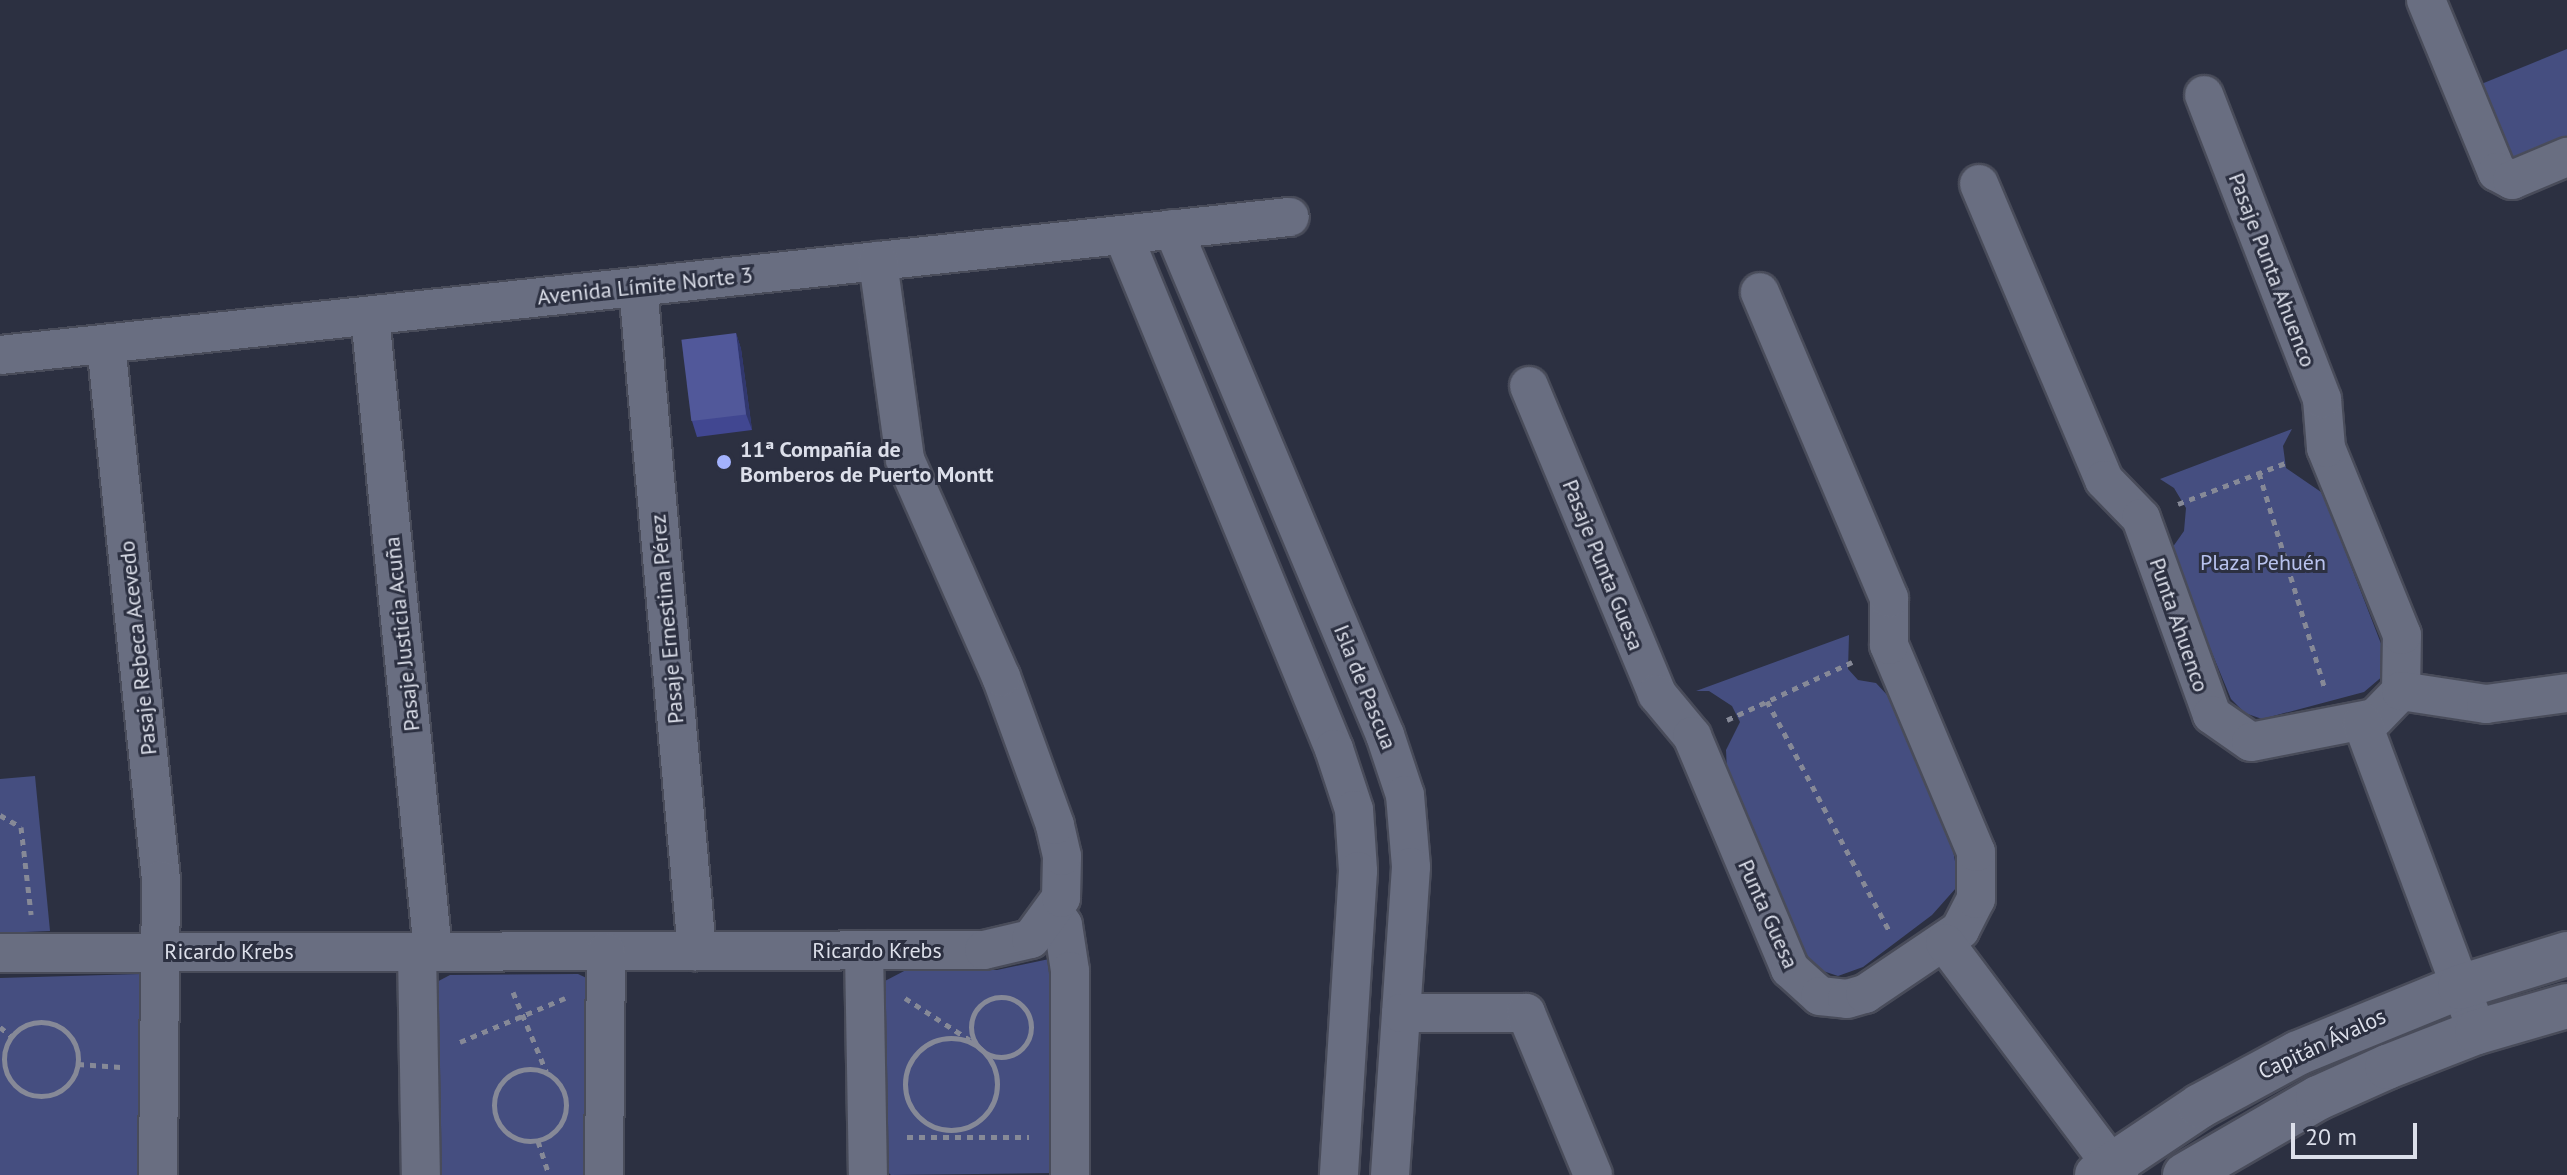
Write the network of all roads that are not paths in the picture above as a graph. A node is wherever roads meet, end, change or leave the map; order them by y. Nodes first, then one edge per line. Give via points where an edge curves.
1 (2426, 0) edge
2 (2204, 95) dead end
3 (2567, 157) edge
4 (1979, 184) dead end
5 (1290, 217) dead end
6 (1173, 229) junction
7 (1123, 235) junction
8 (878, 261) junction
9 (638, 287) junction
10 (1760, 292) dead end
11 (370, 316) junction
12 (106, 344) junction
13 (0, 355) edge
14 (1529, 386) dead end
15 (2401, 691) junction
16 (2567, 693) edge
17 (2350, 725) junction
18 (1692, 736) joint
19 (1055, 913) junction
20 (1945, 943) junction
21 (697, 951) junction
22 (164, 952) junction
23 (425, 952) junction
24 (0, 953) edge
25 (2567, 954) edge
26 (864, 957) junction
27 (606, 966) junction
28 (2460, 987) junction
29 (2567, 1006) edge
30 (1401, 1013) junction
31 (2477, 1032) junction
32 (2109, 1171) edge
33 (158, 1175) edge
34 (421, 1175) edge
35 (604, 1175) edge
36 (868, 1175) edge
37 (1070, 1175) edge
38 (1339, 1175) edge
39 (1390, 1175) edge
40 (1593, 1175) edge
41 (2185, 1175) edge

1 - 3 street via 2497,172 2512,180
2 - 15 street, Pasaje Punta Ahuenco via 2322,399 2326,448 2402,635
4 - 17 street, Punta Ahuenco via 2104,480 2141,518 2203,697 2223,727 2251,742
5 - 6 street, Avenida Límite Norte 3
6 - 7 street, Avenida Límite Norte 3
6 - 30 street, Isla de Pascua via 1397,765 1411,867
7 - 8 street, Avenida Límite Norte 3
7 - 38 street via 1334,749 1354,810 1358,871
8 - 9 street, Avenida Límite Norte 3
8 - 19 street via 898,438 1048,794 1063,879
9 - 11 street, Avenida Límite Norte 3
9 - 21 street, Pasaje Ernestina Pérez
10 - 20 street, Punta Guesa via 1889,598 1889,645 1976,852 1976,899 1960,930
11 - 12 street, Avenida Límite Norte 3
11 - 23 street, Pasaje Justicia Acuña
12 - 13 street, Avenida Límite Norte 3
12 - 22 street, Pasaje Rebeca Acevedo via 156,801
14 - 18 street, Pasaje Punta Guesa via 1657,694
15 - 16 street via 2486,704
15 - 17 street, Punta Ahuenco via 2386,710
17 - 28 street
18 - 20 street, Punta Guesa via 1799,980 1820,996 1847,999
19 - 26 street, Ricardo Krebs via 1031,939 1009,948
19 - 37 street via 1063,925 1070,971
20 - 32 street
21 - 26 street, Ricardo Krebs
21 - 27 street, Ricardo Krebs
22 - 23 street, Ricardo Krebs
22 - 24 street, Ricardo Krebs
22 - 33 street, Pasaje Rebeca Acevedo
23 - 27 street, Ricardo Krebs via 496,952
23 - 34 street, Pasaje Justicia Acuña via 418,1060
25 - 28 street, Capitán Ávalos
26 - 36 street
27 - 35 street
28 - 31 street
28 - 32 street, Capitán Ávalos via 2298,1053 2200,1106
29 - 31 street
30 - 39 street, Isla de Pascua
30 - 40 street via 1526,1013
31 - 41 street via 2318,1098

